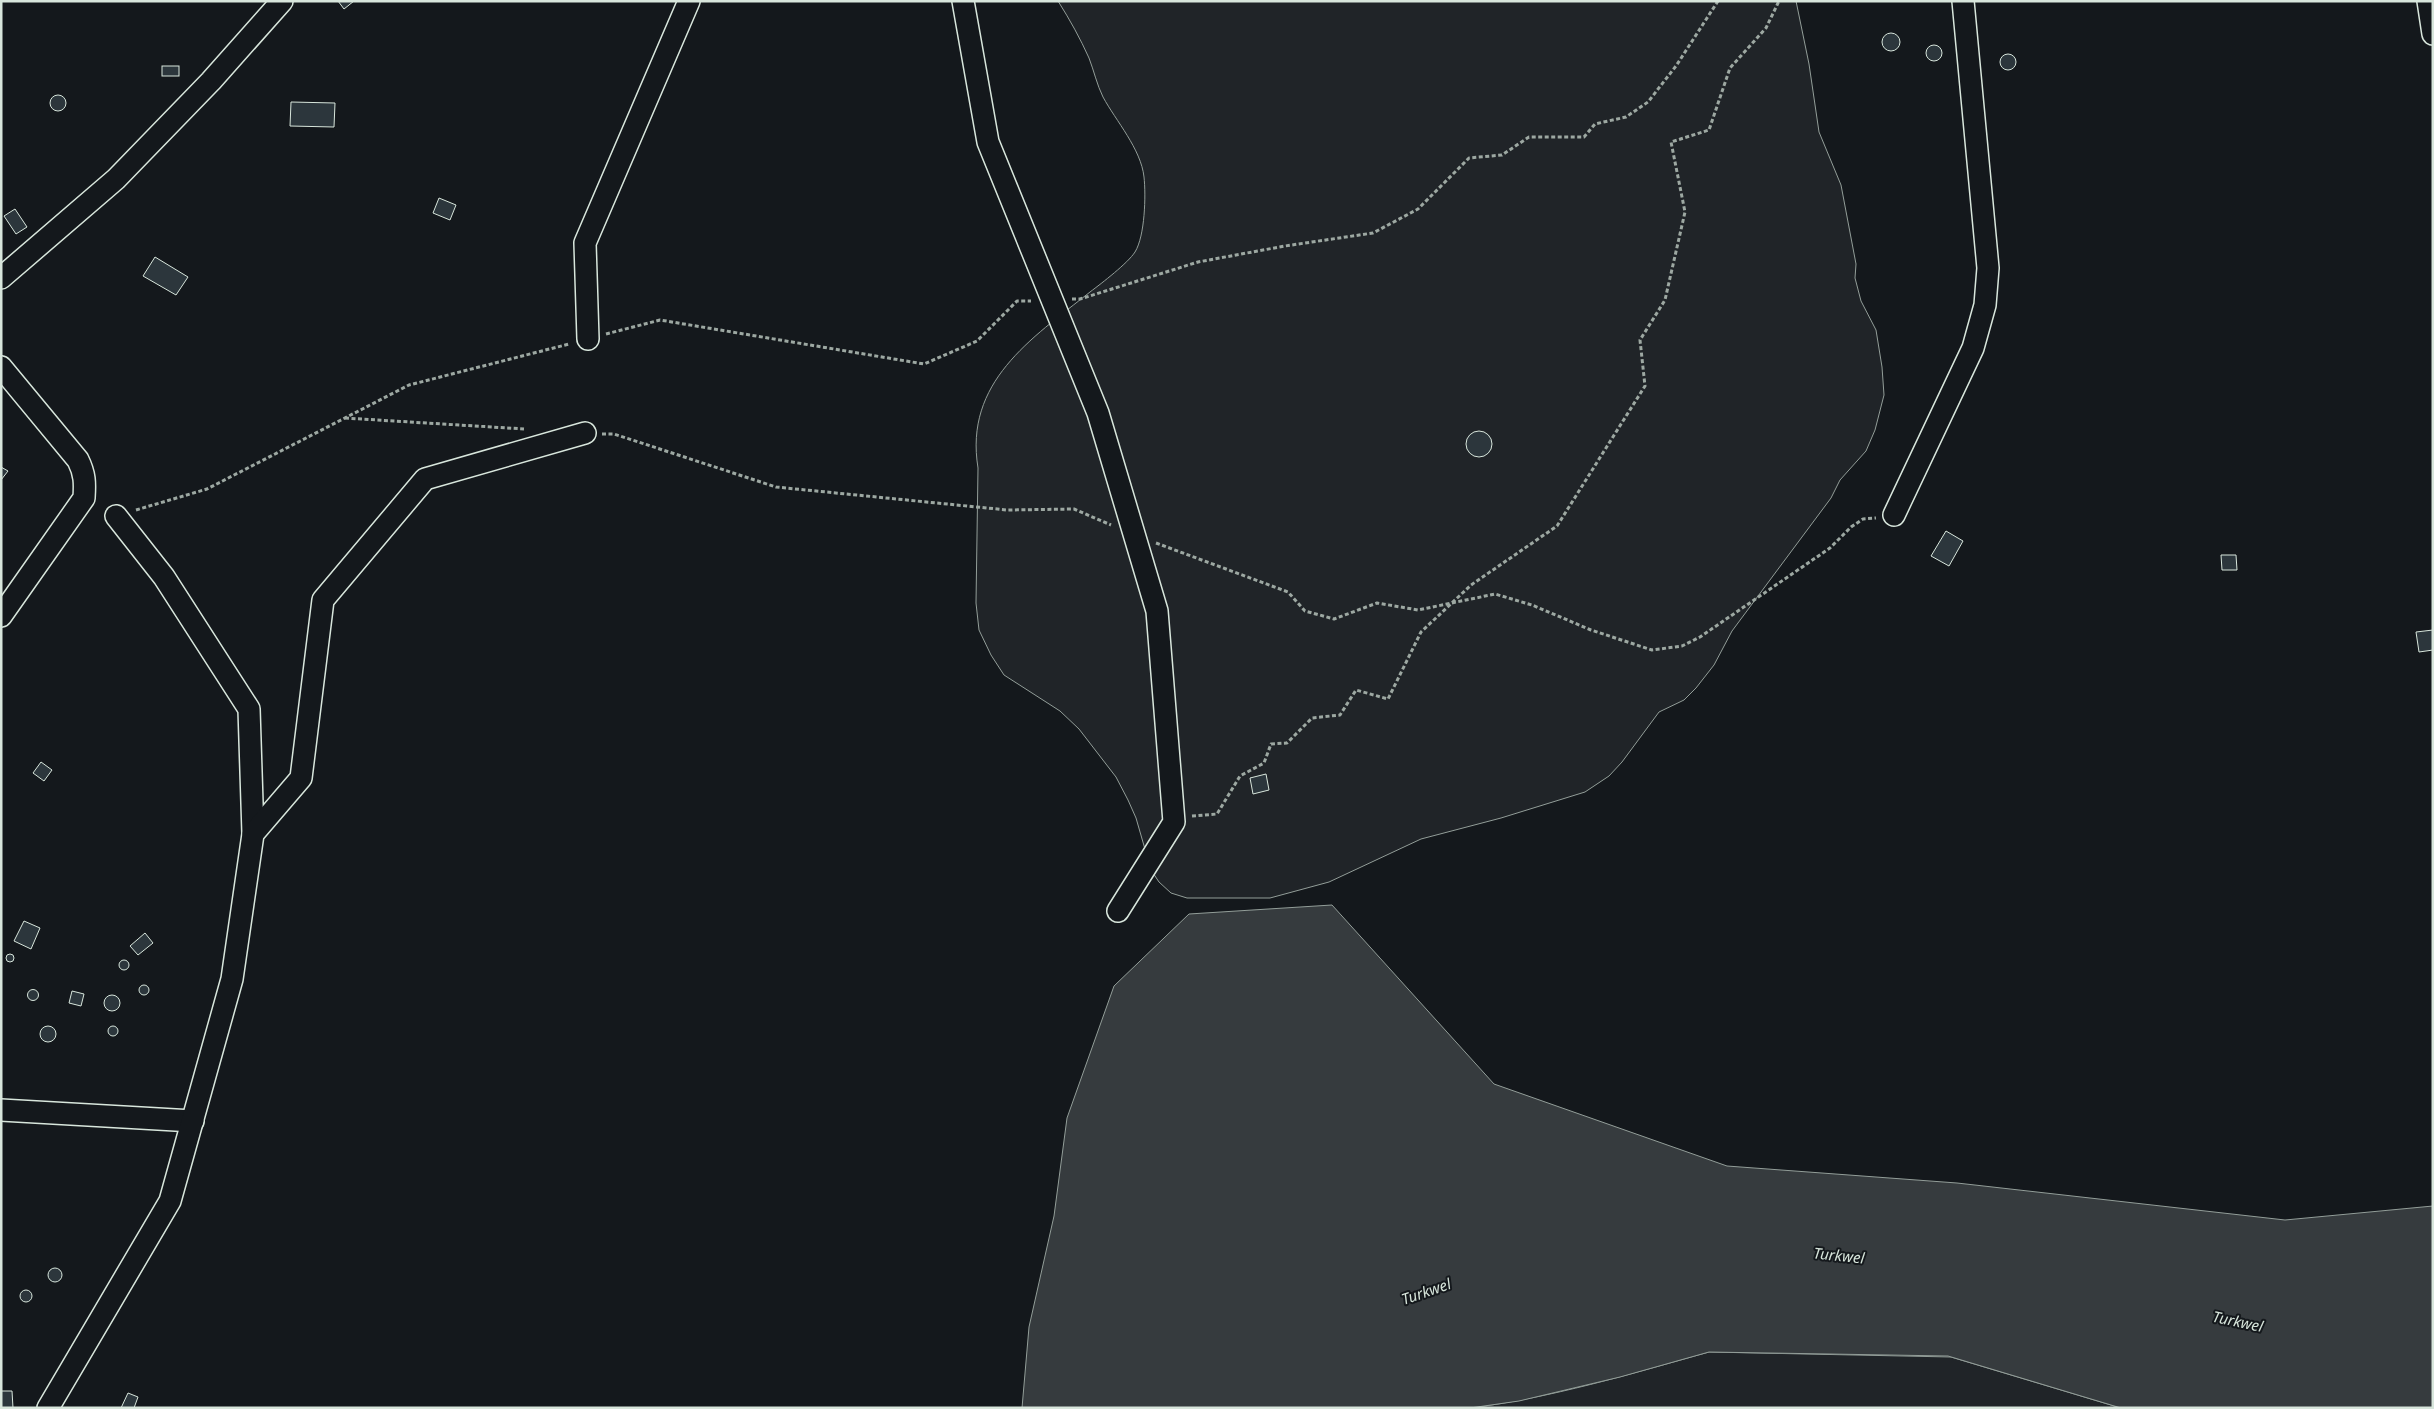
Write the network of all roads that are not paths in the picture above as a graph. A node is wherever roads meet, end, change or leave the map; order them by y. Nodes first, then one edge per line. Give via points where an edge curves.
1 (282, 1) edge
2 (689, 1) edge
3 (963, 1) edge
4 (1963, 1) edge
5 (2428, 1) edge
6 (2433, 34) edge
7 (1, 278) edge
8 (588, 339) road end
9 (1, 367) edge
10 (585, 433) dead end
11 (1894, 515) dead end
12 (116, 516) road end
13 (1, 616) edge
14 (253, 834) junction
15 (1118, 911) dead end
16 (1, 1110) edge
17 (193, 1121) junction
18 (48, 1408) edge

1 - 7 street via 211,81 116,179
2 - 8 street via 585,243
3 - 15 street via 988,142 1098,413 1157,611 1174,822
4 - 11 street via 1988,268 1985,305 1972,348
5 - 6 street
9 - 13 street via 78,460 85,486 84,498
10 - 14 street via 425,479 324,600 301,778
12 - 14 street via 164,577 249,708
14 - 17 street via 232,979
16 - 17 street
17 - 18 street via 170,1201

